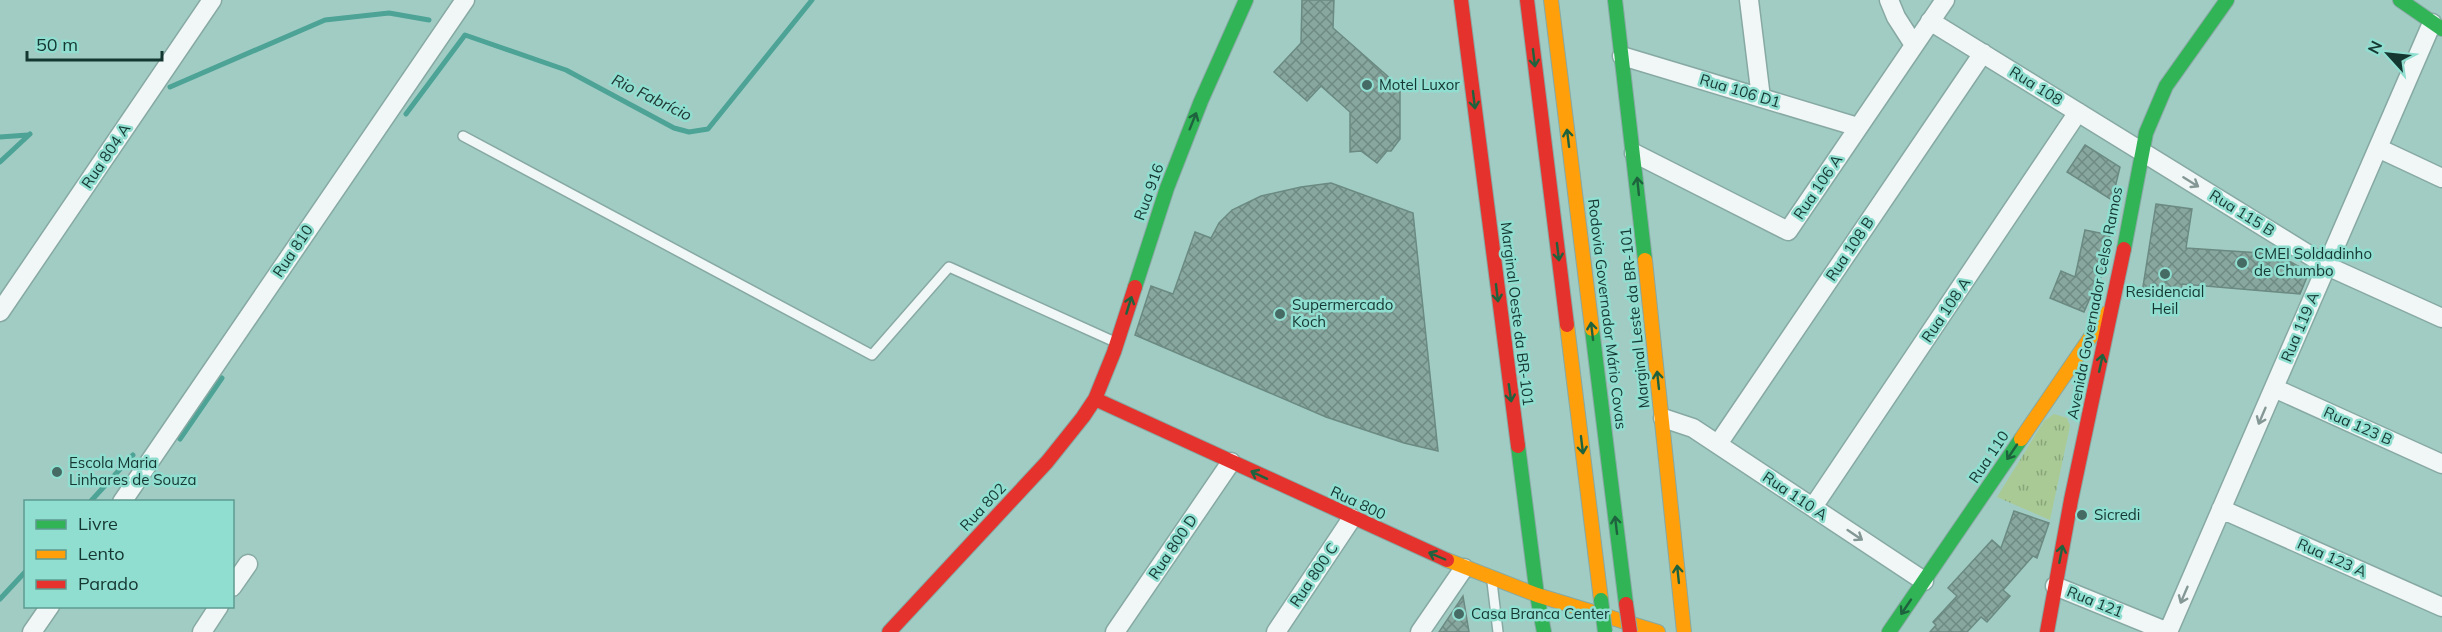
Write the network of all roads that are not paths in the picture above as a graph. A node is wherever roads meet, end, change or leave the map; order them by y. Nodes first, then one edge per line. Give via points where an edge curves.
1 (212, 0) edge
2 (465, 0) edge
3 (1246, 0) edge
4 (1461, 0) edge
5 (1527, 0) edge
6 (1551, 0) edge
7 (1615, 0) edge
8 (1749, 0) edge
9 (1889, 0) edge
10 (1945, 0) edge
11 (2227, 0) edge
12 (2400, 0) edge
13 (1930, 21) junction
14 (2437, 26) edge
15 (1914, 45) junction
16 (1983, 53) junction
17 (1622, 56) junction
18 (1761, 98) junction
19 (2079, 112) junction
20 (1858, 127) junction
21 (463, 135) dead end
22 (2378, 148) junction
23 (2141, 152) junction
24 (1634, 153) junction
25 (2442, 178) edge
26 (2327, 266) junction
27 (2115, 300) junction
28 (0, 312) edge
29 (2442, 318) edge
30 (1117, 343) junction
31 (2274, 388) junction
32 (1095, 399) junction
33 (2045, 404) junction
34 (1663, 418) junction
35 (2089, 420) junction
36 (1718, 444) junction
37 (1231, 462) junction
38 (2442, 464) edge
39 (123, 500) edge
40 (1813, 507) junction
41 (2221, 509) junction
42 (1352, 518) junction
43 (1522, 561) junction
44 (248, 564) dead end
45 (1464, 568) junction
46 (1547, 574) dead end
47 (1491, 577) junction
48 (1924, 581) junction
49 (234, 584) edge
50 (2055, 586) junction
51 (1558, 587) dead end
52 (1537, 595) junction
53 (2442, 607) edge
54 (49, 608) edge
55 (218, 608) edge
56 (1583, 609) junction
57 (1549, 627) edge
58 (32, 632) edge
59 (202, 632) edge
60 (889, 632) edge
61 (1115, 632) edge
62 (1276, 632) edge
63 (1420, 632) edge
64 (1498, 632) edge
65 (1605, 632) edge
66 (1630, 632) edge
67 (1659, 632) edge
68 (1684, 632) edge
69 (1889, 632) edge
70 (2047, 632) edge
71 (2168, 632) edge

1 - 28 street, Rua 804 A
2 - 39 street, Rua 810
30 -> 3 main road, Rua 916 via 1167,188
4 -> 43 main road, Marginal Oeste da BR-101
5 -> 65 main road, bridge
66 -> 6 main road, Rodovia Governador Mário Covas, bridge
7 - 17 main road, Marginal Leste da BR-101
8 - 18 street
9 - 15 street
10 - 13 street, Rua 106 A
11 - 23 main road, Avenida Governador Celso Ramos via 2166,86
12 - 14 main road
13 - 15 street, Rua 106 A
13 - 16 street, Rua 108
14 - 22 street, Rua 119 A
15 - 20 street, Rua 106 A
16 - 19 street, Rua 108
16 - 36 street, Rua 108 B
17 - 18 street, Rua 106 D1
17 - 24 main road, Marginal Leste da BR-101
18 - 20 street, Rua 106 D1
19 - 23 street, Rua 108
19 - 40 street, Rua 108 A
20 - 24 street, Rua 106 A via 1788,231
21 - 30 lane via 872,355 949,267
22 - 25 street
22 - 26 street, Rua 119 A
23 -> 26 street, Rua 115 B
23 - 27 main road, Avenida Governador Celso Ramos
34 -> 24 main road, Marginal Leste da BR-101
26 - 29 street, Rua 115 B
26 - 31 street, Rua 119 A
27 - 33 main road, Rua 110
35 -> 27 main road, Avenida Governador Celso Ramos
30 - 32 main road, Rua 916
31 - 38 street, Rua 123 B
31 -> 41 street, Rua 119 A
32 - 37 main road, Rua 800
32 - 60 main road, Rua 802 via 1040,469
33 - 35 main road via 2058,399 2071,402 2082,408
33 -> 48 main road, Rua 110
34 - 36 street, Rua 110 A via 1693,428
68 -> 34 main road, Marginal Leste da BR-101
50 -> 35 main road, Avenida Governador Celso Ramos
36 - 40 street, Rua 110 A
42 -> 37 main road, Rua 800
37 - 61 street, Rua 800 D
40 -> 48 street, Rua 110 A
41 - 53 street, Rua 123 A
41 -> 71 street, Rua 119 A
45 -> 42 main road, Rua 800
42 - 62 street, Rua 800 C
43 - 46 main road
43 - 47 main road
43 - 52 main road, Marginal Oeste da BR-101
44 - 49 street
45 - 47 main road, Rua 800
45 - 63 street
47 - 52 main road, Rua 800
47 - 64 lane
48 -> 69 main road, Rua 110
50 - 70 main road, Avenida Governador Celso Ramos
50 - 71 street, Rua 121
51 - 56 main road
52 - 56 main road, Rua 800
52 - 57 main road, Marginal Oeste da BR-101
54 - 58 street
55 - 59 street
56 - 57 main road
56 - 67 main road, Rua 800

